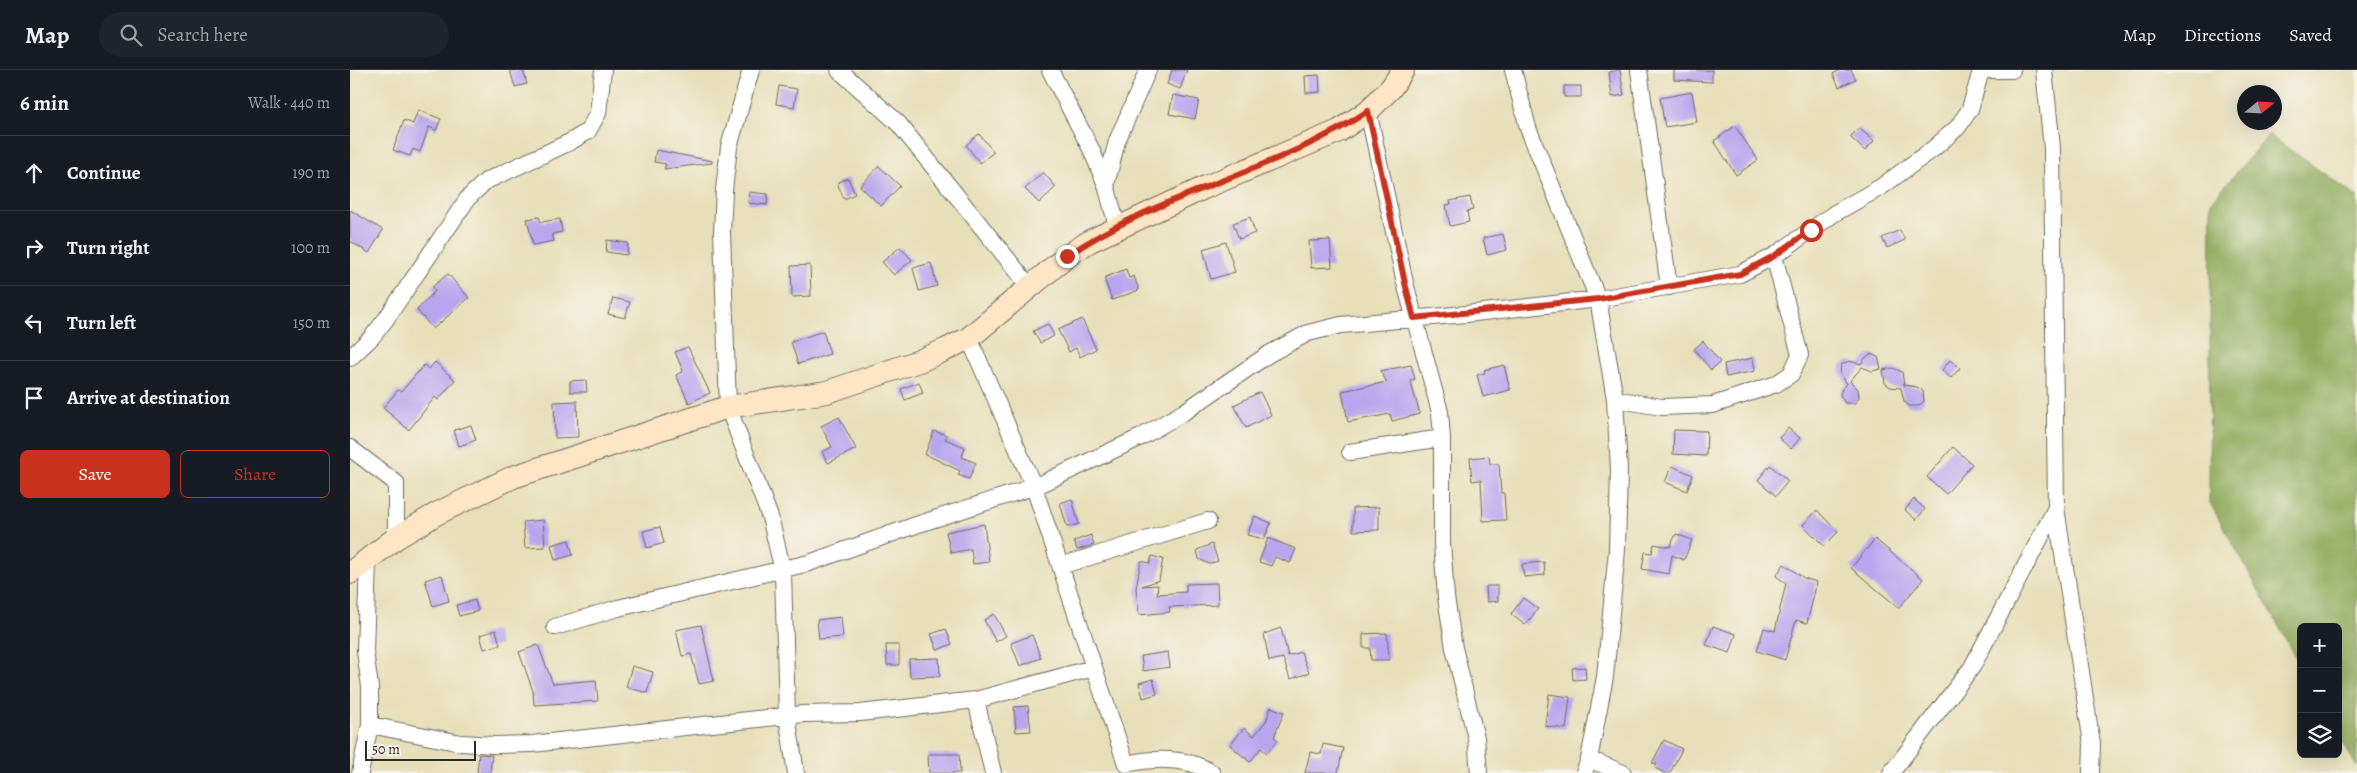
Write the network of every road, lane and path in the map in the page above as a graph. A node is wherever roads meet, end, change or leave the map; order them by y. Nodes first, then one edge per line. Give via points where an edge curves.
1 (603, 70) edge
2 (751, 70) edge
3 (839, 70) edge
4 (1050, 70) edge
5 (1148, 70) edge
6 (1403, 70) edge
7 (1513, 70) edge
8 (1638, 70) edge
9 (2012, 70) edge
10 (2044, 70) edge
11 (1980, 71) edge
12 (1368, 111) junction
13 (1106, 185) junction
14 (1117, 226) junction
15 (1774, 256) junction
16 (1030, 287) junction
17 (1669, 287) junction
18 (1598, 299) junction
19 (1414, 318) junction
20 (969, 338) junction
21 (350, 358) edge
22 (1615, 398) junction
23 (728, 407) junction
24 (1442, 438) junction
25 (350, 448) edge
26 (1350, 452) dead end
27 (1034, 487) junction
28 (2056, 508) junction
29 (1208, 521) dead end
30 (396, 538) junction
31 (1060, 566) junction
32 (359, 567) edge
33 (783, 571) junction
34 (555, 627) dead end
35 (1093, 668) junction
36 (976, 700) junction
37 (788, 716) junction
38 (370, 725) junction
39 (1586, 766) edge
40 (795, 767) edge
41 (1127, 768) edge
42 (360, 773) edge
43 (809, 773) edge
44 (993, 773) edge
45 (1212, 773) edge
46 (1479, 773) edge
47 (1623, 773) edge
48 (1891, 773) edge
49 (2091, 773) edge

1 - 21 street via 598,113 588,131 486,181 468,198 372,338
2 - 23 street via 729,146 724,190 722,232
3 - 16 street via 898,123
4 - 13 street via 1076,117
5 - 13 street via 1117,142
6 - 12 street via 1391,88
7 - 18 street via 1528,128
8 - 17 street
9 - 11 street
10 - 28 street via 2052,148
11 - 15 street via 1970,109 1958,126 1933,149 1899,176 1835,213
12 - 14 street via 1339,131
12 - 19 street
13 - 14 street
14 - 16 street via 1067,256
15 - 17 street via 1740,274
15 - 22 street via 1800,355 1791,374 1776,384 1713,405 1661,407
16 - 20 street
17 - 18 street
18 - 19 street
18 - 22 street
19 - 24 street via 1440,412
19 - 27 street via 1341,325 1308,333 1269,354 1141,437
20 - 23 street via 919,361 827,392
20 - 27 street
22 - 39 street via 1619,470 1617,550 1605,677
23 - 30 street via 513,477 438,513
23 - 33 street via 770,517
24 - 26 street
24 - 46 street via 1442,543 1446,597 1454,648 1476,738
25 - 30 street via 396,483
27 - 31 street
27 - 33 street
28 - 48 street via 1972,667
28 - 49 street via 2092,744
29 - 31 street
30 - 32 street
31 - 35 street
32 - 38 street via 370,686
33 - 34 street via 618,608
33 - 37 street
35 - 36 street
35 - 41 street
36 - 37 street via 860,713 820,712
36 - 44 street
37 - 38 street via 532,744 494,745 461,743
37 - 40 street
38 - 42 street
39 - 47 street
40 - 43 street
41 - 45 street via 1147,760 1172,760

